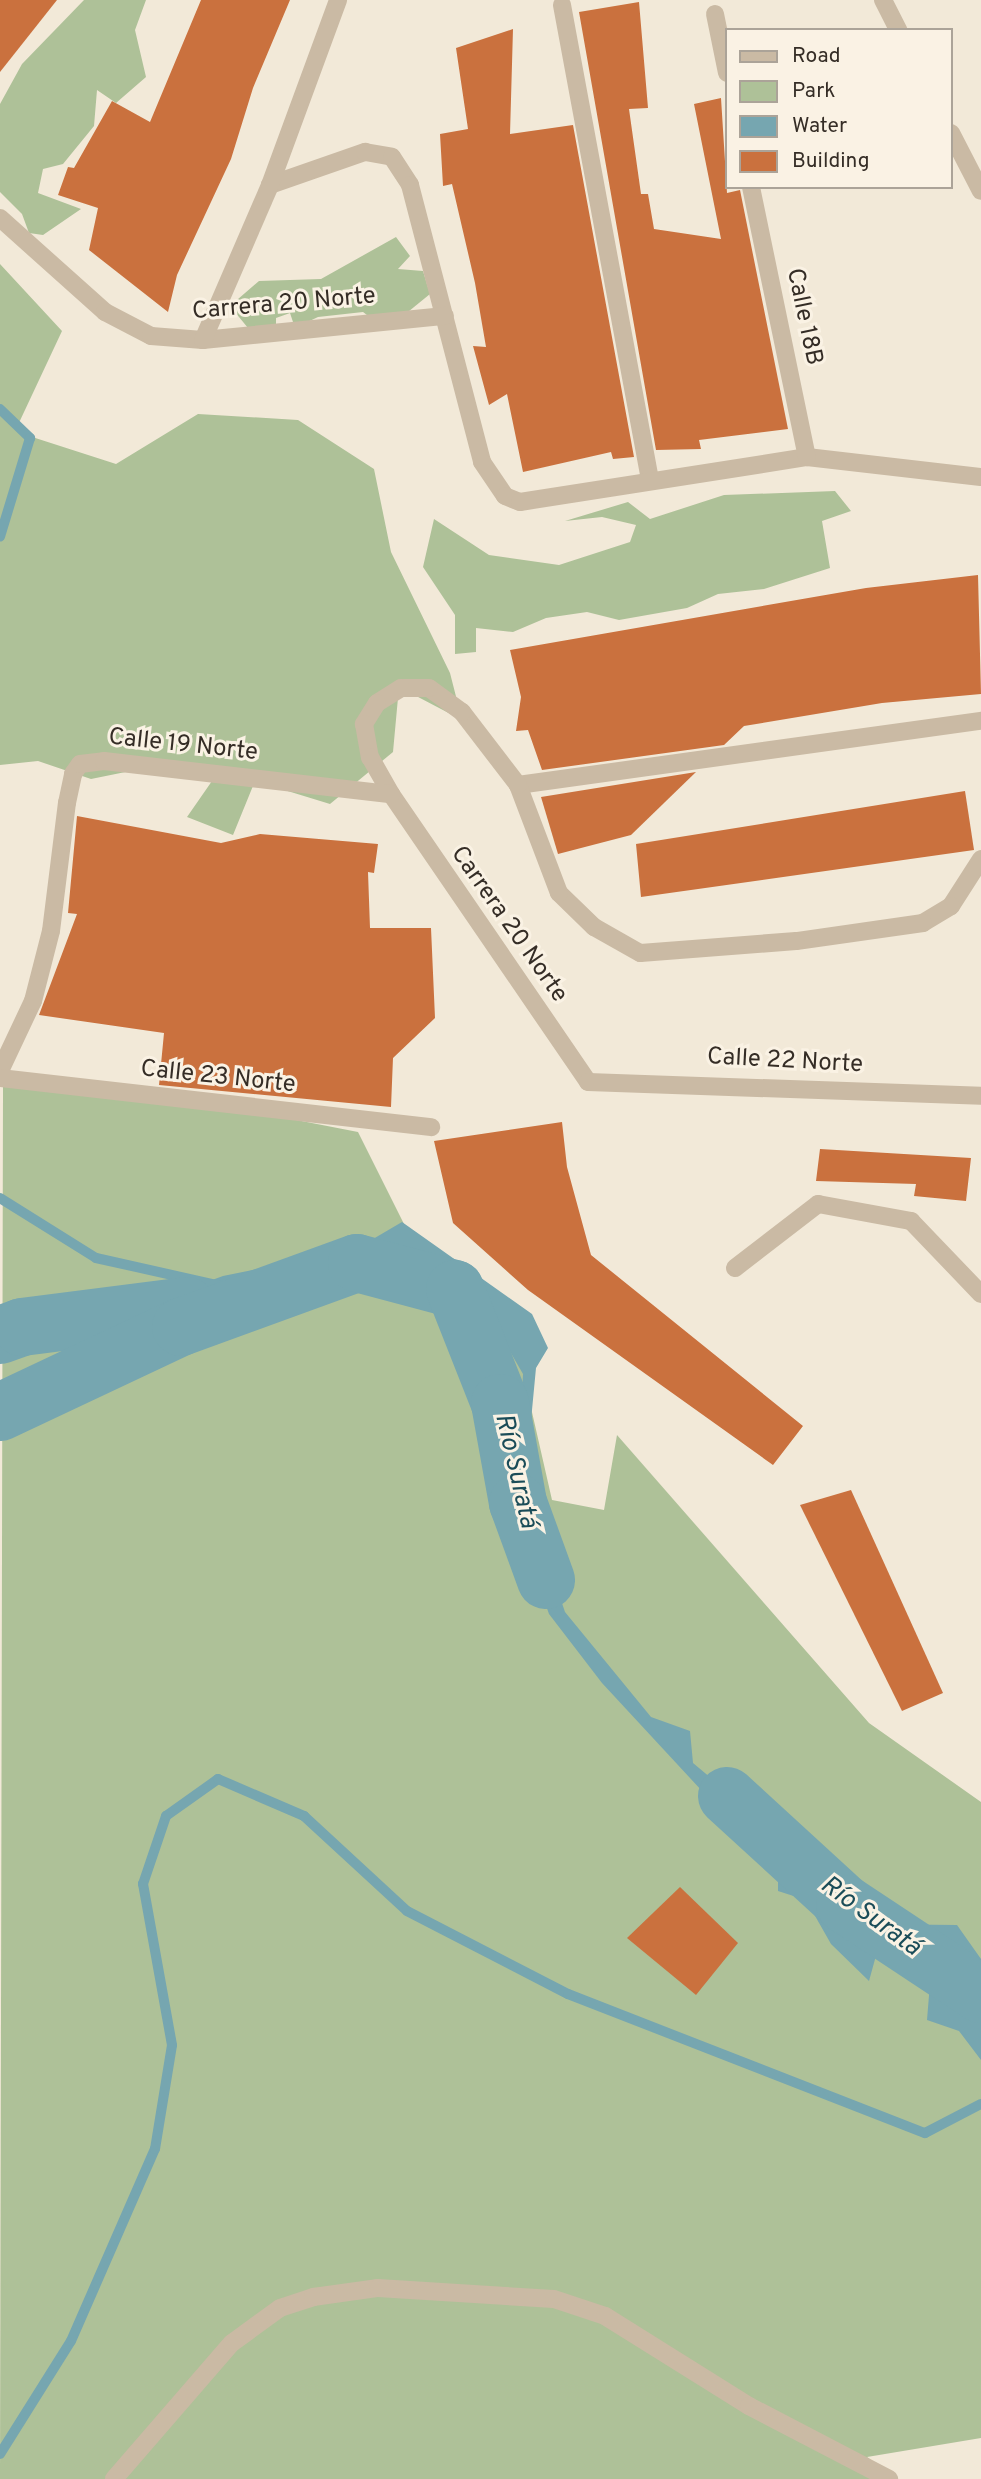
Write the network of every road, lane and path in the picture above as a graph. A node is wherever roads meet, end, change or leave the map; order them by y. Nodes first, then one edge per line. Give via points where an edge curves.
1 (338, 0) edge
2 (883, 0) edge
3 (562, 5) dead end
4 (715, 13) dead end
5 (897, 28) edge
6 (726, 68) edge
7 (953, 137) edge
8 (270, 185) junction
9 (751, 189) edge
10 (981, 191) edge
11 (0, 218) edge
12 (445, 316) junction
13 (203, 340) junction
14 (807, 457) junction
15 (981, 477) edge
16 (650, 479) junction
17 (981, 721) edge
18 (517, 785) junction
19 (391, 794) junction
20 (981, 859) edge
21 (0, 1071) edge
22 (0, 1078) edge
23 (588, 1082) joint
24 (981, 1096) edge
25 (431, 1127) dead end
26 (735, 1268) dead end
27 (981, 1294) edge
28 (114, 2479) edge
29 (889, 2479) edge

1 - 8 street
2 - 5 street
3 - 16 street
4 - 6 street
7 - 10 street
8 - 12 street via 365,152 392,157 411,184
8 - 13 street
9 - 14 street, Calle 18B
11 - 13 street, Carrera 20 Norte via 105,312 151,336
12 - 13 street, Carrera 20 Norte
12 - 16 street via 482,462 505,496 520,502
14 - 15 street
14 - 16 street
17 - 18 street
18 - 19 street, Carrera 20 Norte via 462,712 429,688 401,688 377,703 364,724 370,757
18 - 20 street, Carrera 20 Norte via 559,893 594,927 640,953 796,941 923,923 951,906
19 - 21 street, Calle 19 Norte via 104,761 80,764 71,783 51,931 33,1001
19 - 23 street, Carrera 20 Norte
22 - 25 street, Calle 23 Norte
23 - 24 street, Calle 22 Norte
26 - 27 street via 818,1204 911,1222
28 - 29 street via 242,2336 280,2308 378,2288 554,2299 605,2316 749,2406

